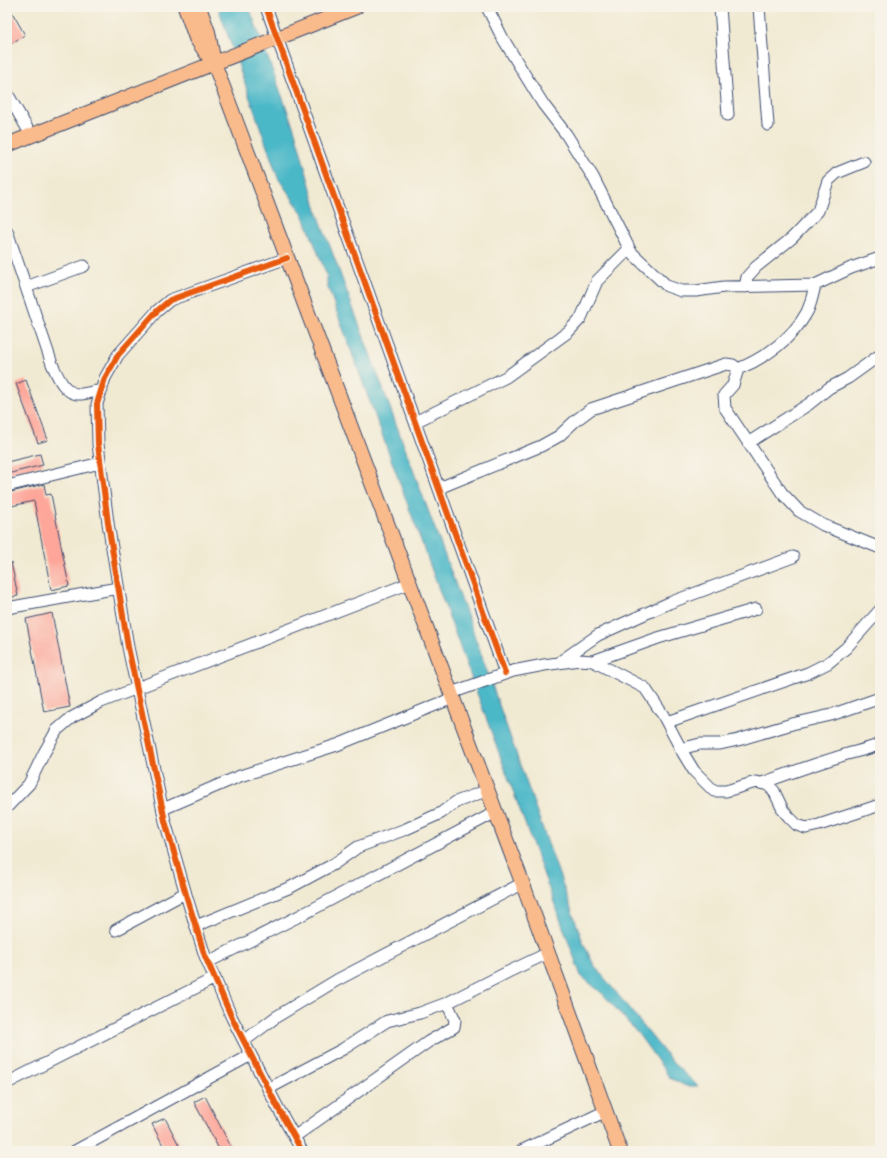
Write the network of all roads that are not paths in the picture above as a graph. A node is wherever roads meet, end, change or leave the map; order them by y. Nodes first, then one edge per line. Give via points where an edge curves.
1 (184, 7) edge
2 (199, 7) edge
3 (266, 7) edge
4 (356, 7) edge
5 (487, 7) edge
6 (720, 7) edge
7 (758, 7) edge
8 (277, 38) junction
9 (214, 63) junction
10 (7, 93) edge
11 (728, 115) dead end
12 (768, 125) dead end
13 (32, 135) junction
14 (7, 144) edge
15 (864, 162) dead end
16 (7, 231) edge
17 (629, 249) junction
18 (287, 258) junction
19 (880, 258) edge
20 (84, 266) dead end
21 (815, 285) junction
22 (26, 287) junction
23 (745, 287) junction
24 (880, 355) edge
25 (738, 369) junction
26 (102, 390) junction
27 (415, 422) junction
28 (748, 443) junction
29 (100, 463) junction
30 (7, 486) edge
31 (439, 488) junction
32 (880, 548) edge
33 (793, 557) dead end
34 (410, 583) junction
35 (118, 588) junction
36 (7, 608) edge
37 (756, 609) dead end
38 (880, 610) edge
39 (593, 661) junction
40 (559, 663) junction
41 (505, 673) junction
42 (137, 689) junction
43 (452, 695) junction
44 (880, 698) edge
45 (667, 722) junction
46 (880, 744) edge
47 (680, 749) junction
48 (762, 783) junction
49 (488, 790) junction
50 (880, 805) edge
51 (7, 807) edge
52 (162, 809) junction
53 (496, 812) junction
54 (523, 883) junction
55 (185, 893) junction
56 (196, 926) junction
57 (116, 930) dead end
58 (548, 953) junction
59 (208, 962) junction
60 (215, 978) junction
61 (447, 1003) junction
62 (244, 1041) junction
63 (251, 1054) junction
64 (7, 1083) edge
65 (268, 1089) junction
66 (606, 1111) junction
67 (294, 1137) junction
68 (300, 1150) edge
69 (75, 1151) edge
70 (521, 1151) edge
71 (620, 1151) edge

1 - 9 main road via 196,38
2 - 9 main road via 208,32
3 - 8 street
4 - 8 main road
5 - 17 street via 543,104 566,134 593,177
6 - 11 street
7 - 12 street
8 - 9 main road
8 - 27 street
9 - 13 main road
9 - 18 main road
10 - 13 street
13 - 14 main road
15 - 23 street via 837,173 828,181 818,211 792,238 756,267 747,277
16 - 22 street
17 - 23 street via 667,286 682,291
17 - 27 street via 597,281 581,318 568,332 506,377
18 - 26 street via 170,300 118,355 105,378
18 - 34 main road
19 - 21 street
20 - 22 street
21 - 23 street
21 - 25 street via 808,311 796,328 780,345
22 - 26 street via 60,381 68,391 77,394
24 - 28 street
25 - 28 street via 733,385 724,395 725,408
25 - 31 street via 726,364 591,409 559,436 541,446
26 - 29 street via 97,404
27 - 31 street
28 - 32 street via 782,493 799,511 823,525
29 - 30 street
29 - 35 street
31 - 41 street
33 - 40 street via 669,603 598,635
34 - 42 street
34 - 43 main road
35 - 36 street
35 - 42 street
37 - 39 street via 658,638
38 - 45 street via 846,648 828,663 808,673
39 - 40 street
39 - 45 street via 645,688
40 - 41 street
41 - 43 street
42 - 51 street via 101,702 72,718 57,730 29,784
42 - 52 street
43 - 49 main road
43 - 52 street via 337,745 240,776
44 - 47 street via 738,740
45 - 47 street
46 - 48 street
47 - 48 street via 694,771 714,790 726,791 756,782
48 - 50 street via 774,791 783,810 793,821 806,828
49 - 53 main road
49 - 56 street via 456,802 441,813 406,829 358,847 334,864 290,887
52 - 55 street
53 - 54 main road
53 - 59 street
54 - 58 main road
54 - 62 street via 337,980 276,1017
55 - 56 street
55 - 57 street
56 - 59 street
58 - 61 street
58 - 66 main road
59 - 60 street
60 - 62 street
60 - 64 street
61 - 65 street via 420,1014 387,1022
61 - 67 street via 455,1020 454,1027 428,1042
62 - 63 street
63 - 65 street
63 - 69 street
65 - 67 street
66 - 70 street
66 - 71 main road
67 - 68 street

